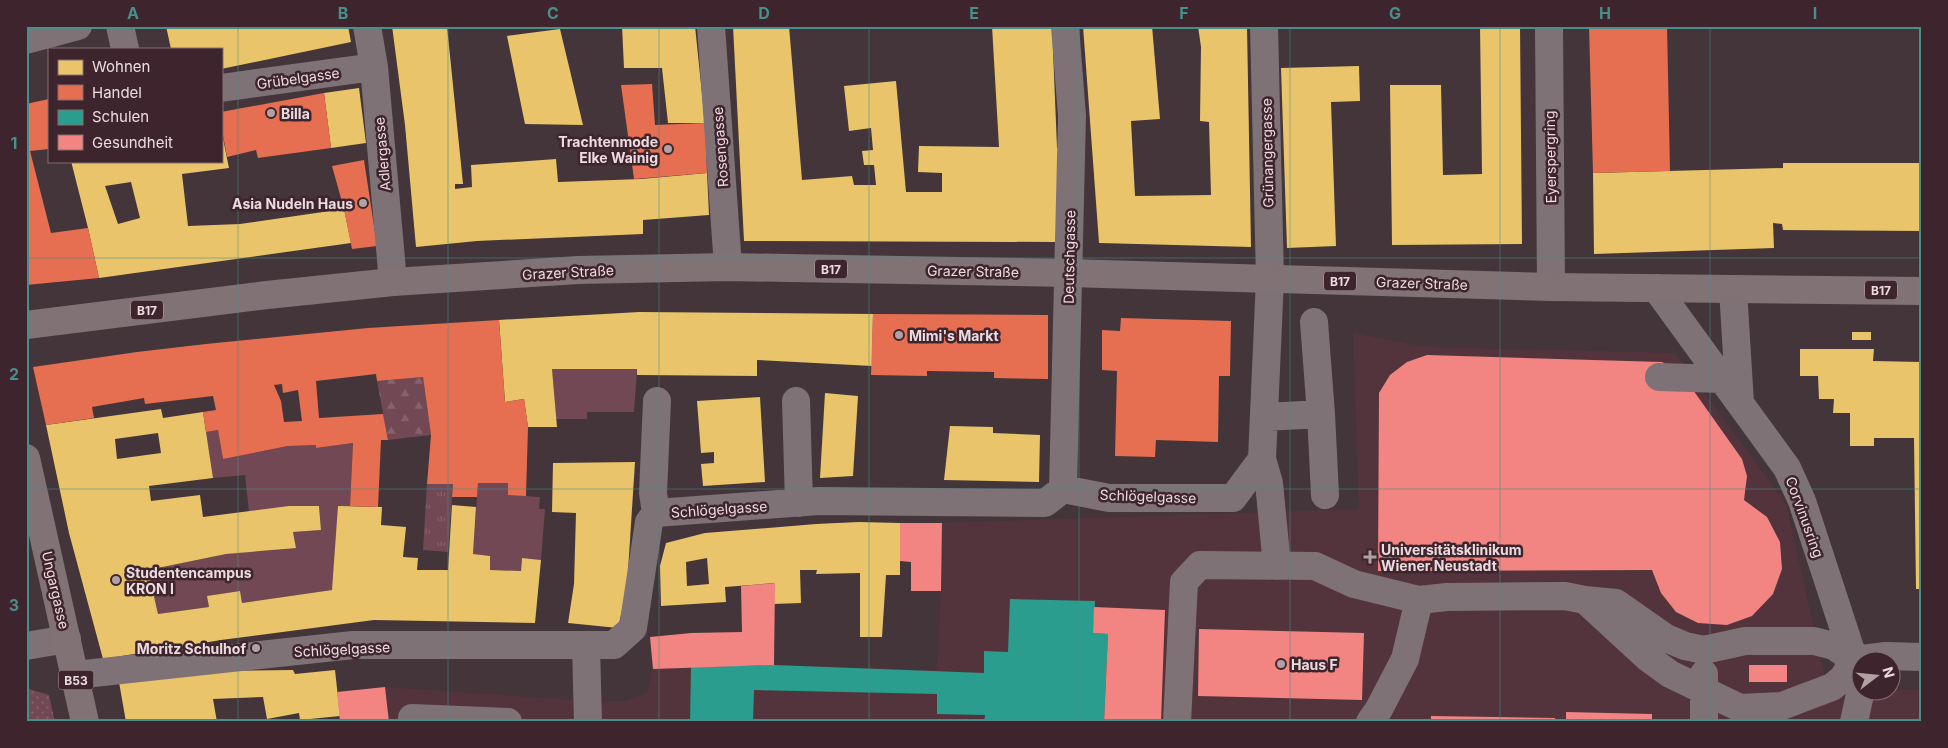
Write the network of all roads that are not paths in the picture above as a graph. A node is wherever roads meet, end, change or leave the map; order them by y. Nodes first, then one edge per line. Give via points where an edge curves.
1 (78, 26) edge
2 (120, 26) edge
3 (368, 26) edge
4 (711, 26) edge
5 (1065, 26) edge
6 (1264, 26) edge
7 (1549, 26) edge
8 (26, 40) edge
9 (125, 48) edge
10 (374, 67) junction
11 (222, 88) edge
12 (728, 267) junction
13 (1069, 273) junction
14 (1270, 279) junction
15 (393, 282) junction
16 (1551, 287) junction
17 (1656, 288) junction
18 (1733, 290) junction
19 (1922, 291) edge
20 (1314, 322) dead end
21 (26, 325) edge
22 (1659, 377) dead end
23 (1722, 379) junction
24 (656, 400) dead end
25 (796, 401) dead end
26 (1740, 403) junction
27 (1321, 414) junction
28 (1264, 416) junction
29 (26, 458) edge
30 (1262, 460) junction
31 (1064, 489) junction
32 (1324, 495) dead end
33 (799, 503) junction
34 (656, 513) junction
35 (1277, 566) junction
36 (1419, 600) junction
37 (1585, 600) junction
38 (67, 639) junction
39 (26, 646) edge
40 (586, 646) junction
41 (1704, 650) junction
42 (1851, 650) edge
43 (1900, 656) edge
44 (1850, 657) edge
45 (1922, 657) edge
46 (1850, 666) edge
47 (74, 675) junction
48 (1704, 690) junction
49 (1859, 700) edge
50 (85, 722) edge
51 (412, 722) edge
52 (508, 722) edge
53 (588, 722) edge
54 (1177, 722) edge
55 (1370, 722) edge
56 (1704, 722) edge
57 (1854, 722) edge

1 - 8 street
2 - 9 street
3 - 10 street, Adlergasse
4 - 12 street, Rosengasse
5 - 13 street, Deutschgasse via 1072,116
6 - 14 street, Grünangergasse
7 - 16 street, Eyerspergring
10 - 11 street, Grübelgasse
10 - 15 street, Adlergasse
12 - 13 main road, Grazer Straße / B17
12 - 15 main road, Grazer Straße / B17 via 578,270
13 - 14 main road, Grazer Straße / B17
13 - 31 street, Deutschgasse
14 - 16 main road, Grazer Straße / B17
14 - 28 street
15 - 21 main road, Grazer Straße / B17
16 - 17 main road, Grazer Straße / B17
17 - 18 main road, Grazer Straße / B17
17 - 23 street, Corvinusring
18 - 19 main road, Grazer Straße / B17
18 - 26 street
20 - 27 street
22 - 23 street
23 - 26 street, Corvinusring
24 - 34 street via 653,493
25 - 33 street
26 - 42 street, Corvinusring via 1787,468 1802,500
27 - 28 street
27 - 32 street
28 - 30 street
29 - 38 main road, Ungargasse / B53
30 - 31 street, Schlögelgasse via 1234,498 1109,498
30 - 35 street via 1269,483
31 - 33 street, Schlögelgasse via 1045,503
33 - 34 street, Schlögelgasse
34 - 40 street, Schlögelgasse via 649,522 633,628 614,645
35 - 36 street via 1316,566 1354,584
35 - 54 street via 1200,566 1184,582
36 - 37 street via 1565,596
36 - 55 street via 1404,659
37 - 41 street via 1616,603 1666,638
37 - 48 street via 1648,658 1670,674
38 - 39 street
38 - 47 main road, Ungargasse / B53
40 - 47 street, Schlögelgasse via 352,645
40 - 53 street
41 - 44 street via 1745,641 1814,641 1834,646
41 - 48 street
43 - 45 street
46 - 48 street via 1832,687 1782,706 1740,708
47 - 50 main road, Ungargasse / B53
48 - 56 street
49 - 57 street, Corvinusring
51 - 52 street via 412,718

